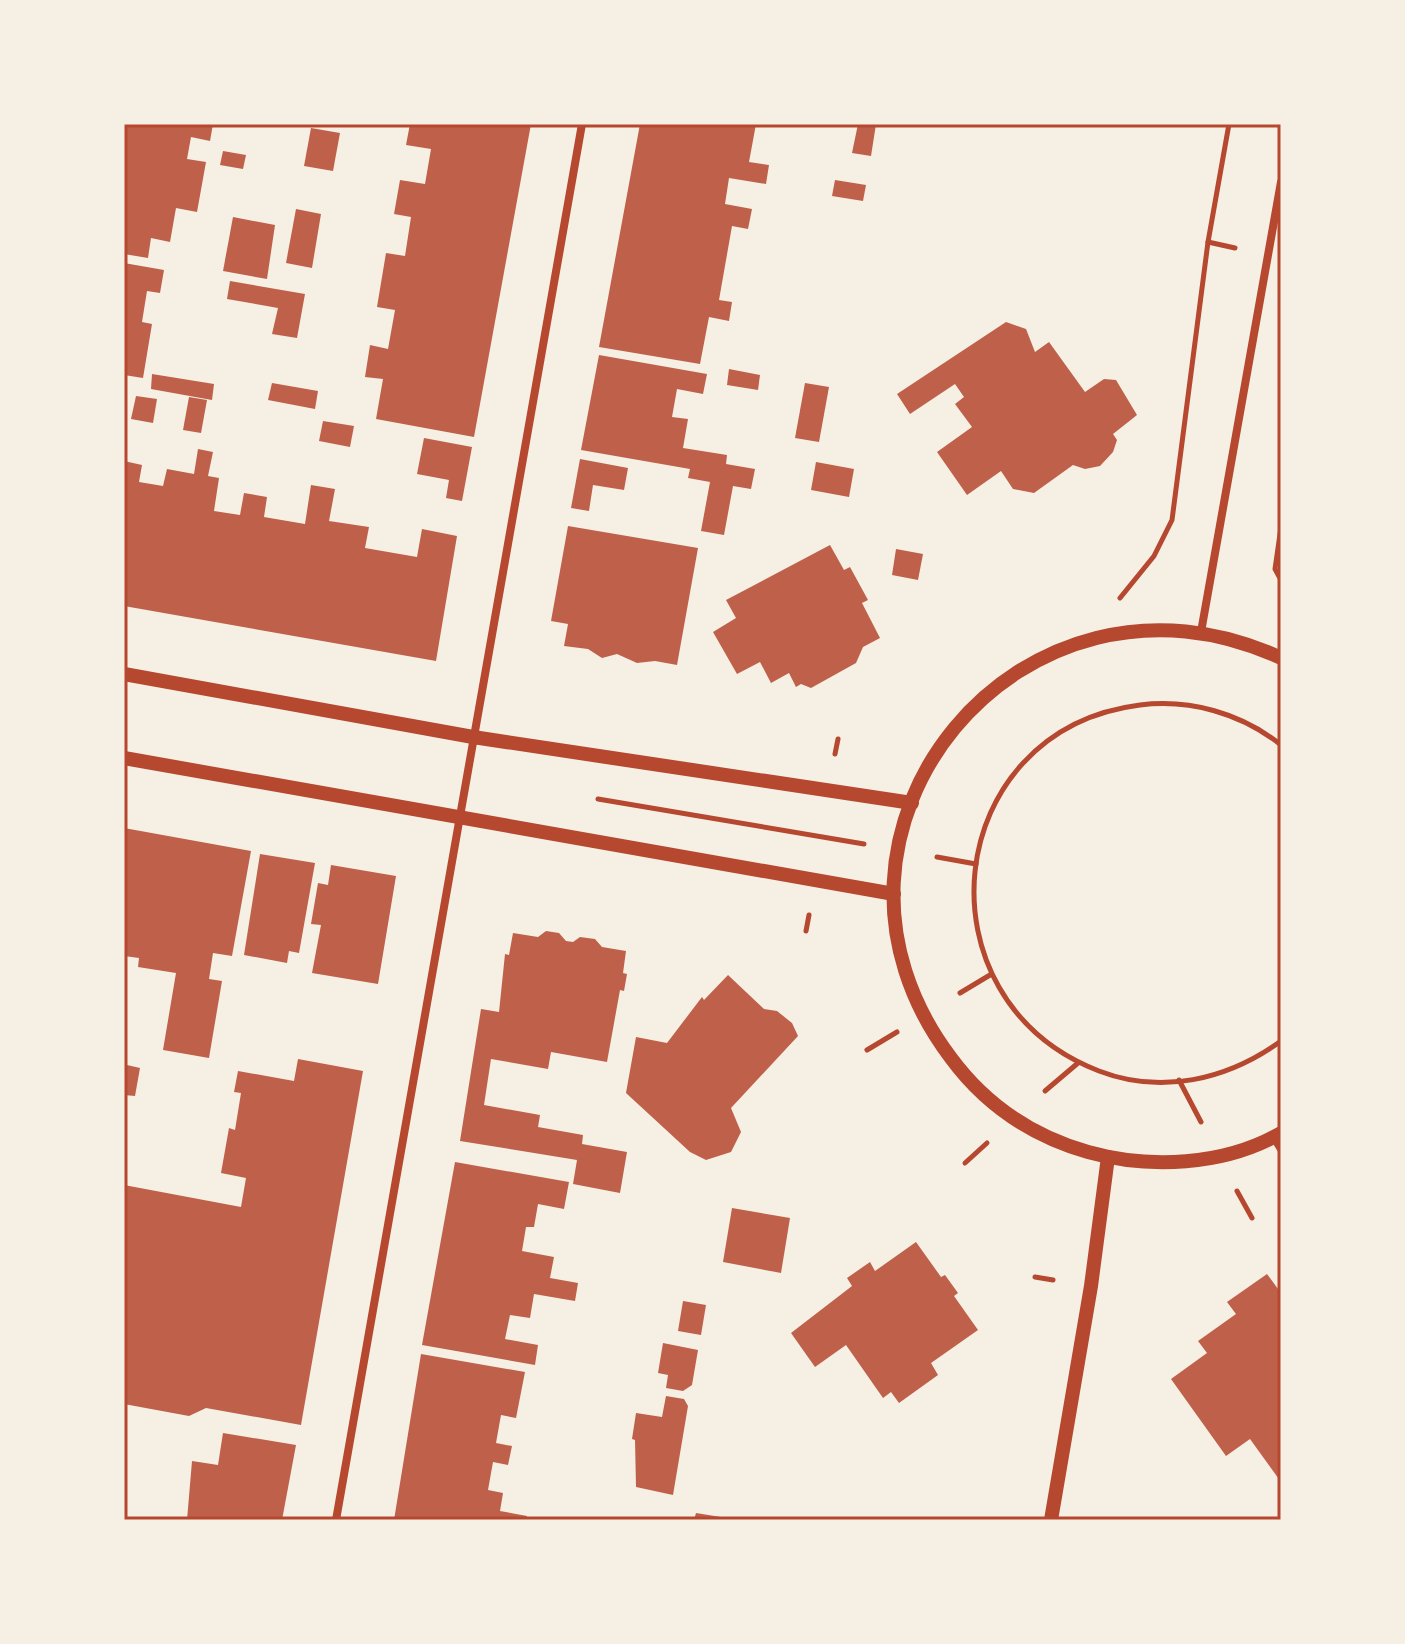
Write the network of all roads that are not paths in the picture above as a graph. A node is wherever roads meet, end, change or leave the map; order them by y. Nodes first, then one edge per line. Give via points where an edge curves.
1 (582, 124) edge
2 (1281, 182) edge
3 (1268, 255) junction
4 (1281, 257) edge
5 (1201, 632) junction
6 (1281, 658) edge
7 (124, 674) edge
8 (473, 737) junction
9 (124, 758) edge
10 (912, 803) junction
11 (458, 816) junction
12 (894, 894) junction
13 (1277, 1136) edge
14 (1281, 1151) edge
15 (1108, 1157) junction
16 (336, 1520) edge
17 (1051, 1520) edge

1 - 8 street
2 - 3 street
3 - 4 street
3 - 5 street
5 - 6 street via 1249,643
5 - 10 street via 1126,631 1088,638 1031,662 960,721 924,773
7 - 8 street
8 - 10 street
8 - 11 street
9 - 11 street
10 - 12 street via 898,850
11 - 12 street
11 - 16 street
12 - 15 street via 901,954 913,993 961,1072 1015,1119 1064,1144
13 - 14 lane
13 - 15 street via 1192,1161
15 - 17 street

